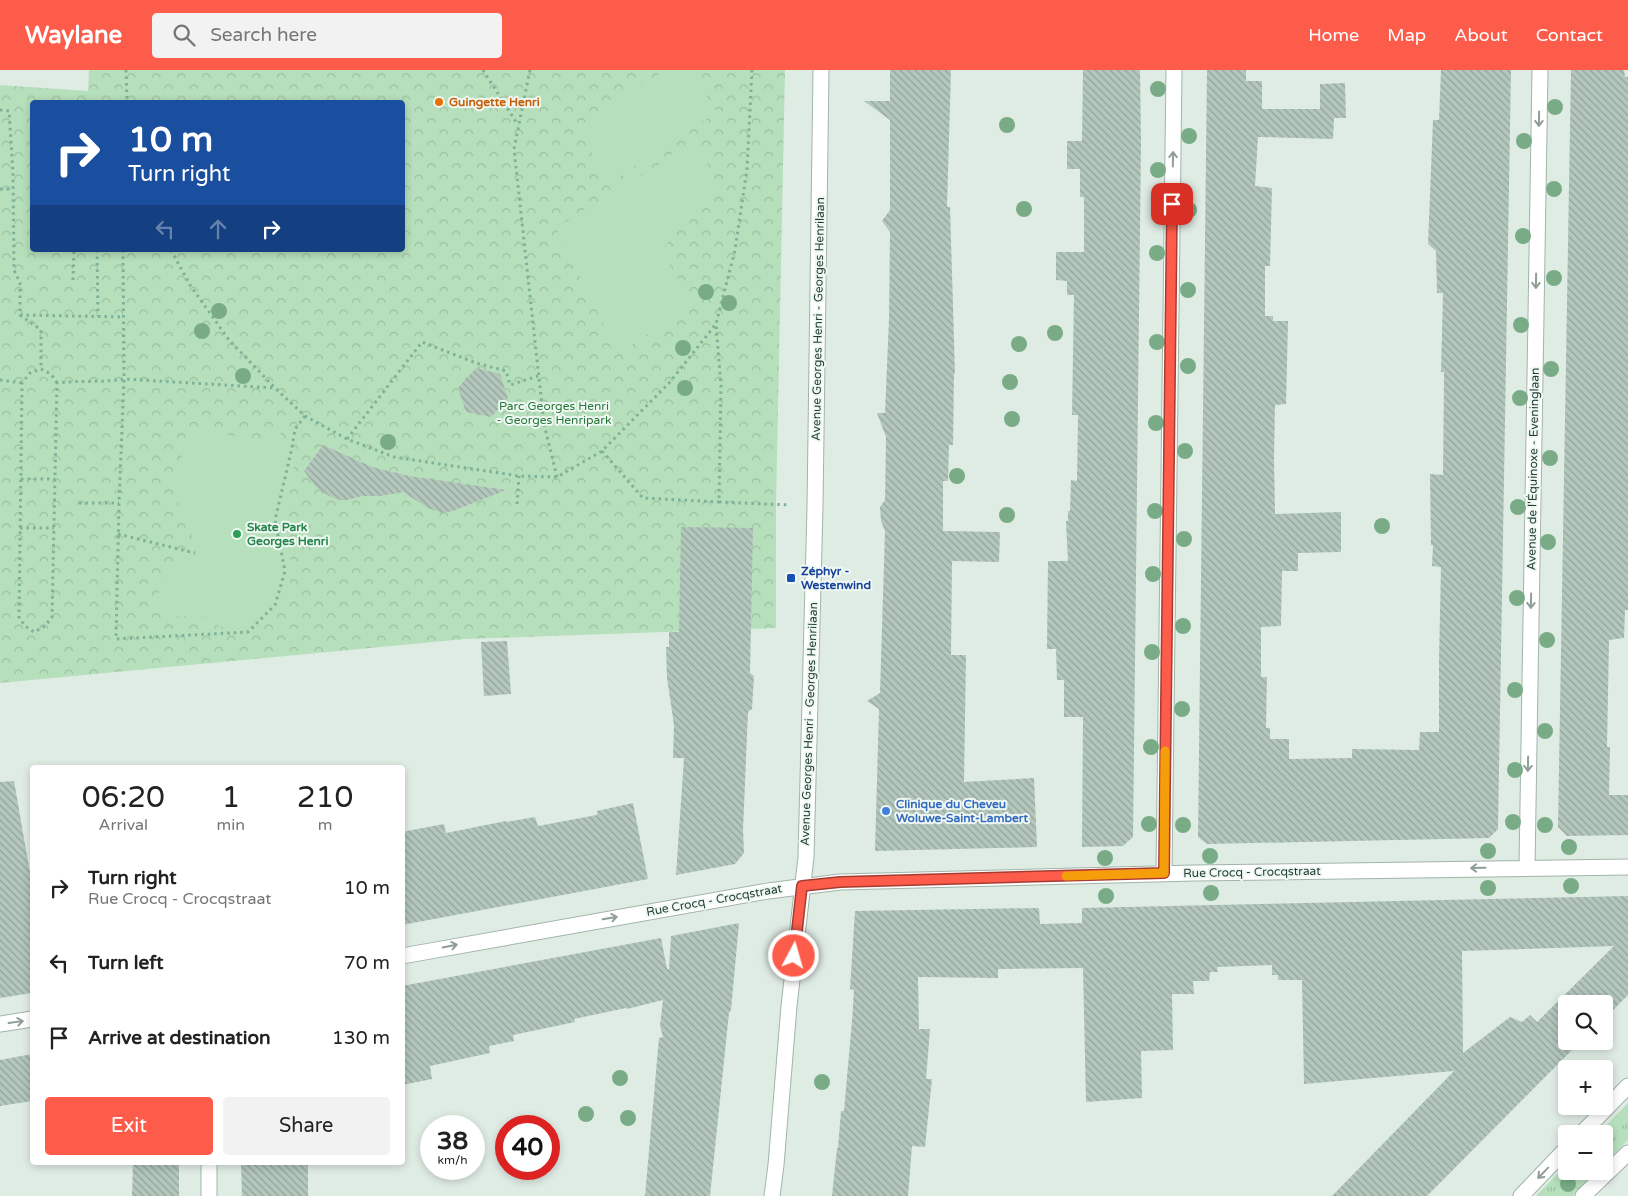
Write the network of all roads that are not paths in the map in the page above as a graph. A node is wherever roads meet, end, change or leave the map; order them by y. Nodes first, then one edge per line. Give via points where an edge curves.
1 (821, 70) edge
2 (1174, 70) edge
3 (1540, 70) edge
4 (1527, 867) junction
5 (1628, 867) edge
6 (1164, 873) junction
7 (802, 886) junction
8 (405, 955) edge
9 (30, 1019) edge
10 (0, 1024) edge
11 (1628, 1086) edge
12 (1590, 1125) edge
13 (1628, 1153) edge
14 (1558, 1157) edge
15 (209, 1165) edge
16 (209, 1196) edge
17 (772, 1196) edge
18 (1521, 1196) edge
19 (1583, 1196) edge

1 - 7 street, Avenue Georges Henri - Georges Henrilaan via 815,506 806,847
6 -> 2 street
3 -> 4 street, Avenue de l'Équinoxe - Eveninglaan
4 - 5 street, Rue Crocq - Crocqstraat
4 -> 6 street, Rue Crocq - Crocqstraat
6 - 7 street, Rue Crocq - Crocqstraat via 840,882
8 -> 7 street, Rue Crocq - Crocqstraat
7 - 17 street, Avenue Georges Henri - Georges Henrilaan
10 -> 9 street
11 - 12 street
13 - 19 street
14 -> 18 street
15 - 16 street

